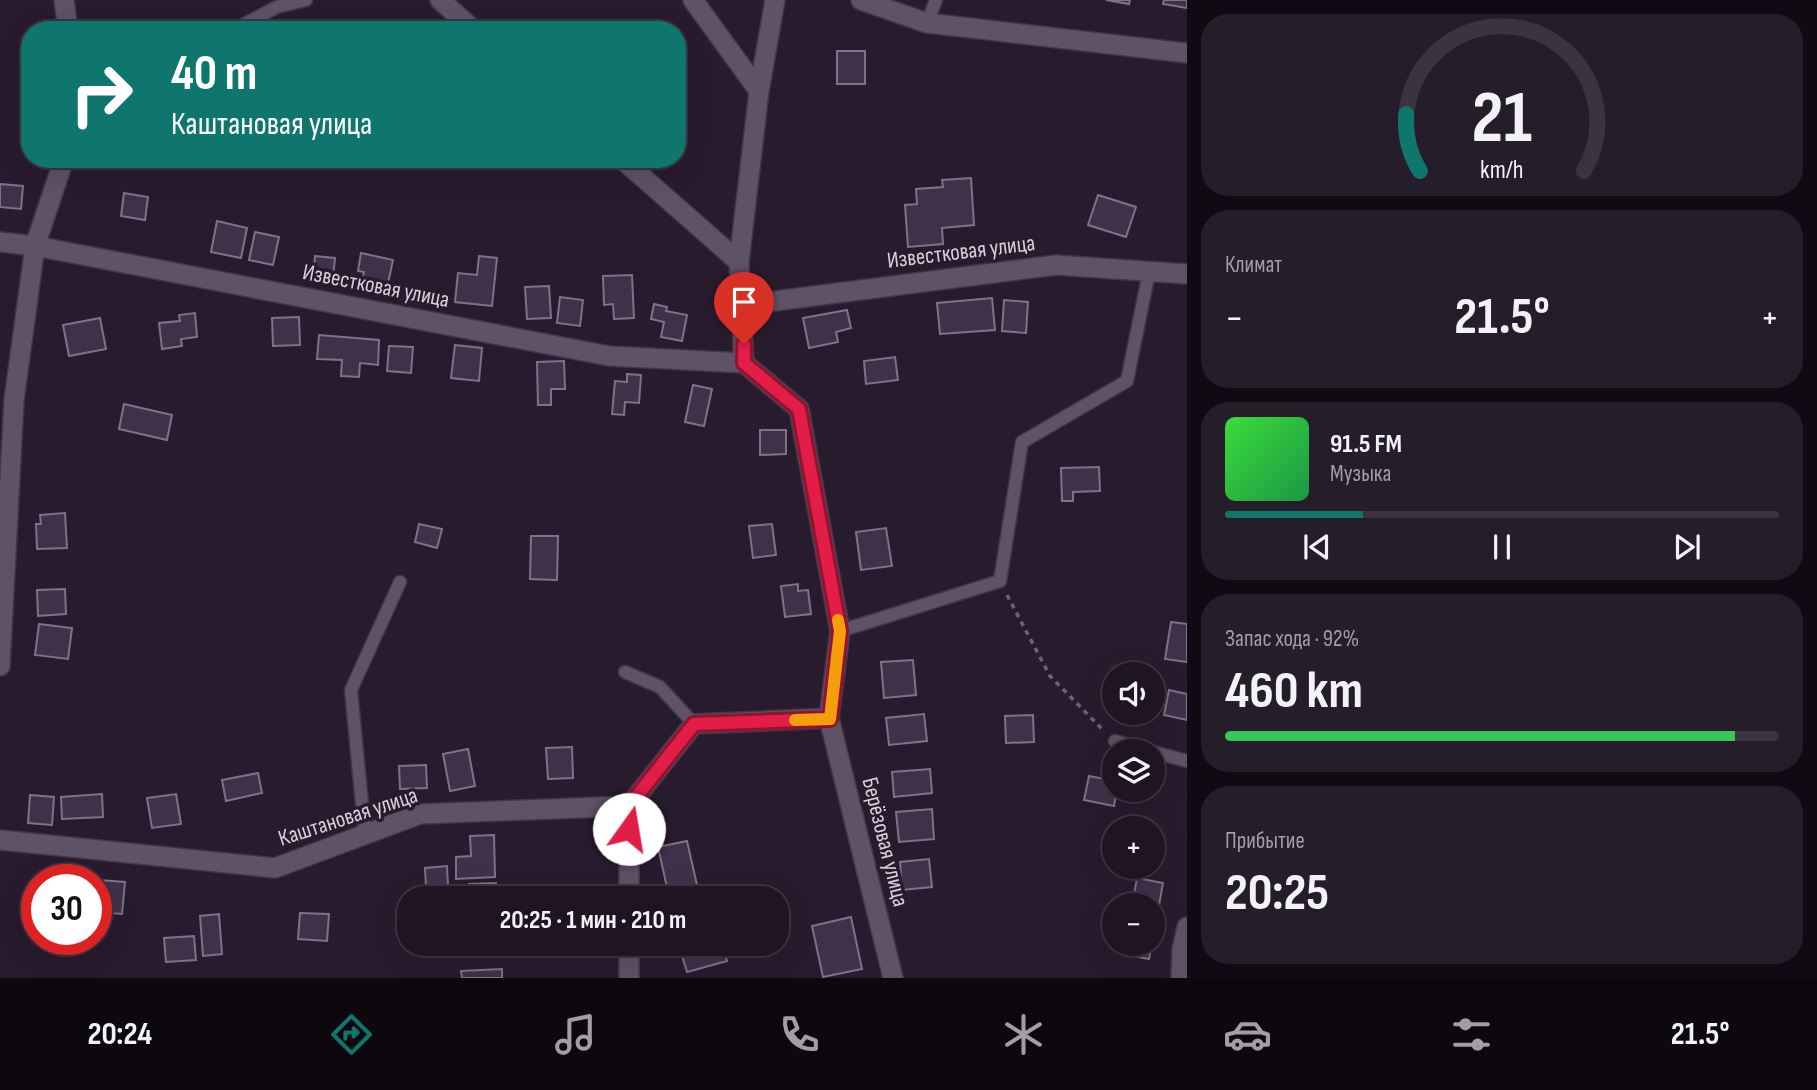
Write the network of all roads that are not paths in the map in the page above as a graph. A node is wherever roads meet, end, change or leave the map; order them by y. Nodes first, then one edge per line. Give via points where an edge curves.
1 (64, 0) edge
2 (306, 0) edge
3 (440, 0) edge
4 (694, 0) edge
5 (775, 0) edge
6 (861, 0) edge
7 (936, 0) edge
8 (67, 21) edge
9 (250, 21) edge
10 (464, 21) edge
11 (927, 23) junction
12 (1187, 53) edge
13 (759, 91) junction
14 (61, 168) edge
15 (632, 168) edge
16 (0, 242) edge
17 (35, 246) junction
18 (739, 262) junction
19 (1149, 272) junction
20 (1187, 275) edge
21 (743, 305) junction
22 (744, 363) junction
23 (400, 582) dead end
24 (840, 631) junction
25 (0, 666) edge
26 (625, 672) dead end
27 (830, 719) junction
28 (694, 724) junction
29 (1165, 755) edge
30 (1187, 761) edge
31 (629, 806) junction
32 (365, 835) junction
33 (0, 840) edge
34 (629, 886) edge
35 (1187, 926) edge
36 (629, 956) edge
37 (629, 978) edge
38 (892, 978) edge
39 (1181, 978) edge

1 - 8 street
2 - 9 lane via 277,7
3 - 10 street
4 - 13 street
5 - 13 street
6 - 11 street
7 - 11 lane
11 - 12 street
13 - 18 street
14 - 17 street
15 - 18 street
16 - 17 street, Известковая улица
17 - 22 street, Известковая улица via 609,356
17 - 25 street via 14,400
18 - 21 street
19 - 20 street, Известковая улица
19 - 21 street, Известковая улица via 1056,265
19 - 24 lane via 1127,381 1022,442 1000,581
21 - 22 street
22 - 24 street, Берёзовая улица via 799,409
23 - 32 lane via 351,690
24 - 27 street, Берёзовая улица
26 - 28 lane via 660,687
27 - 28 street
27 - 38 street, Берёзовая улица
28 - 31 street
29 - 30 lane
31 - 32 street, Каштановая улица via 421,814
31 - 34 street
32 - 33 street, Каштановая улица via 275,868
35 - 39 street
36 - 37 street

